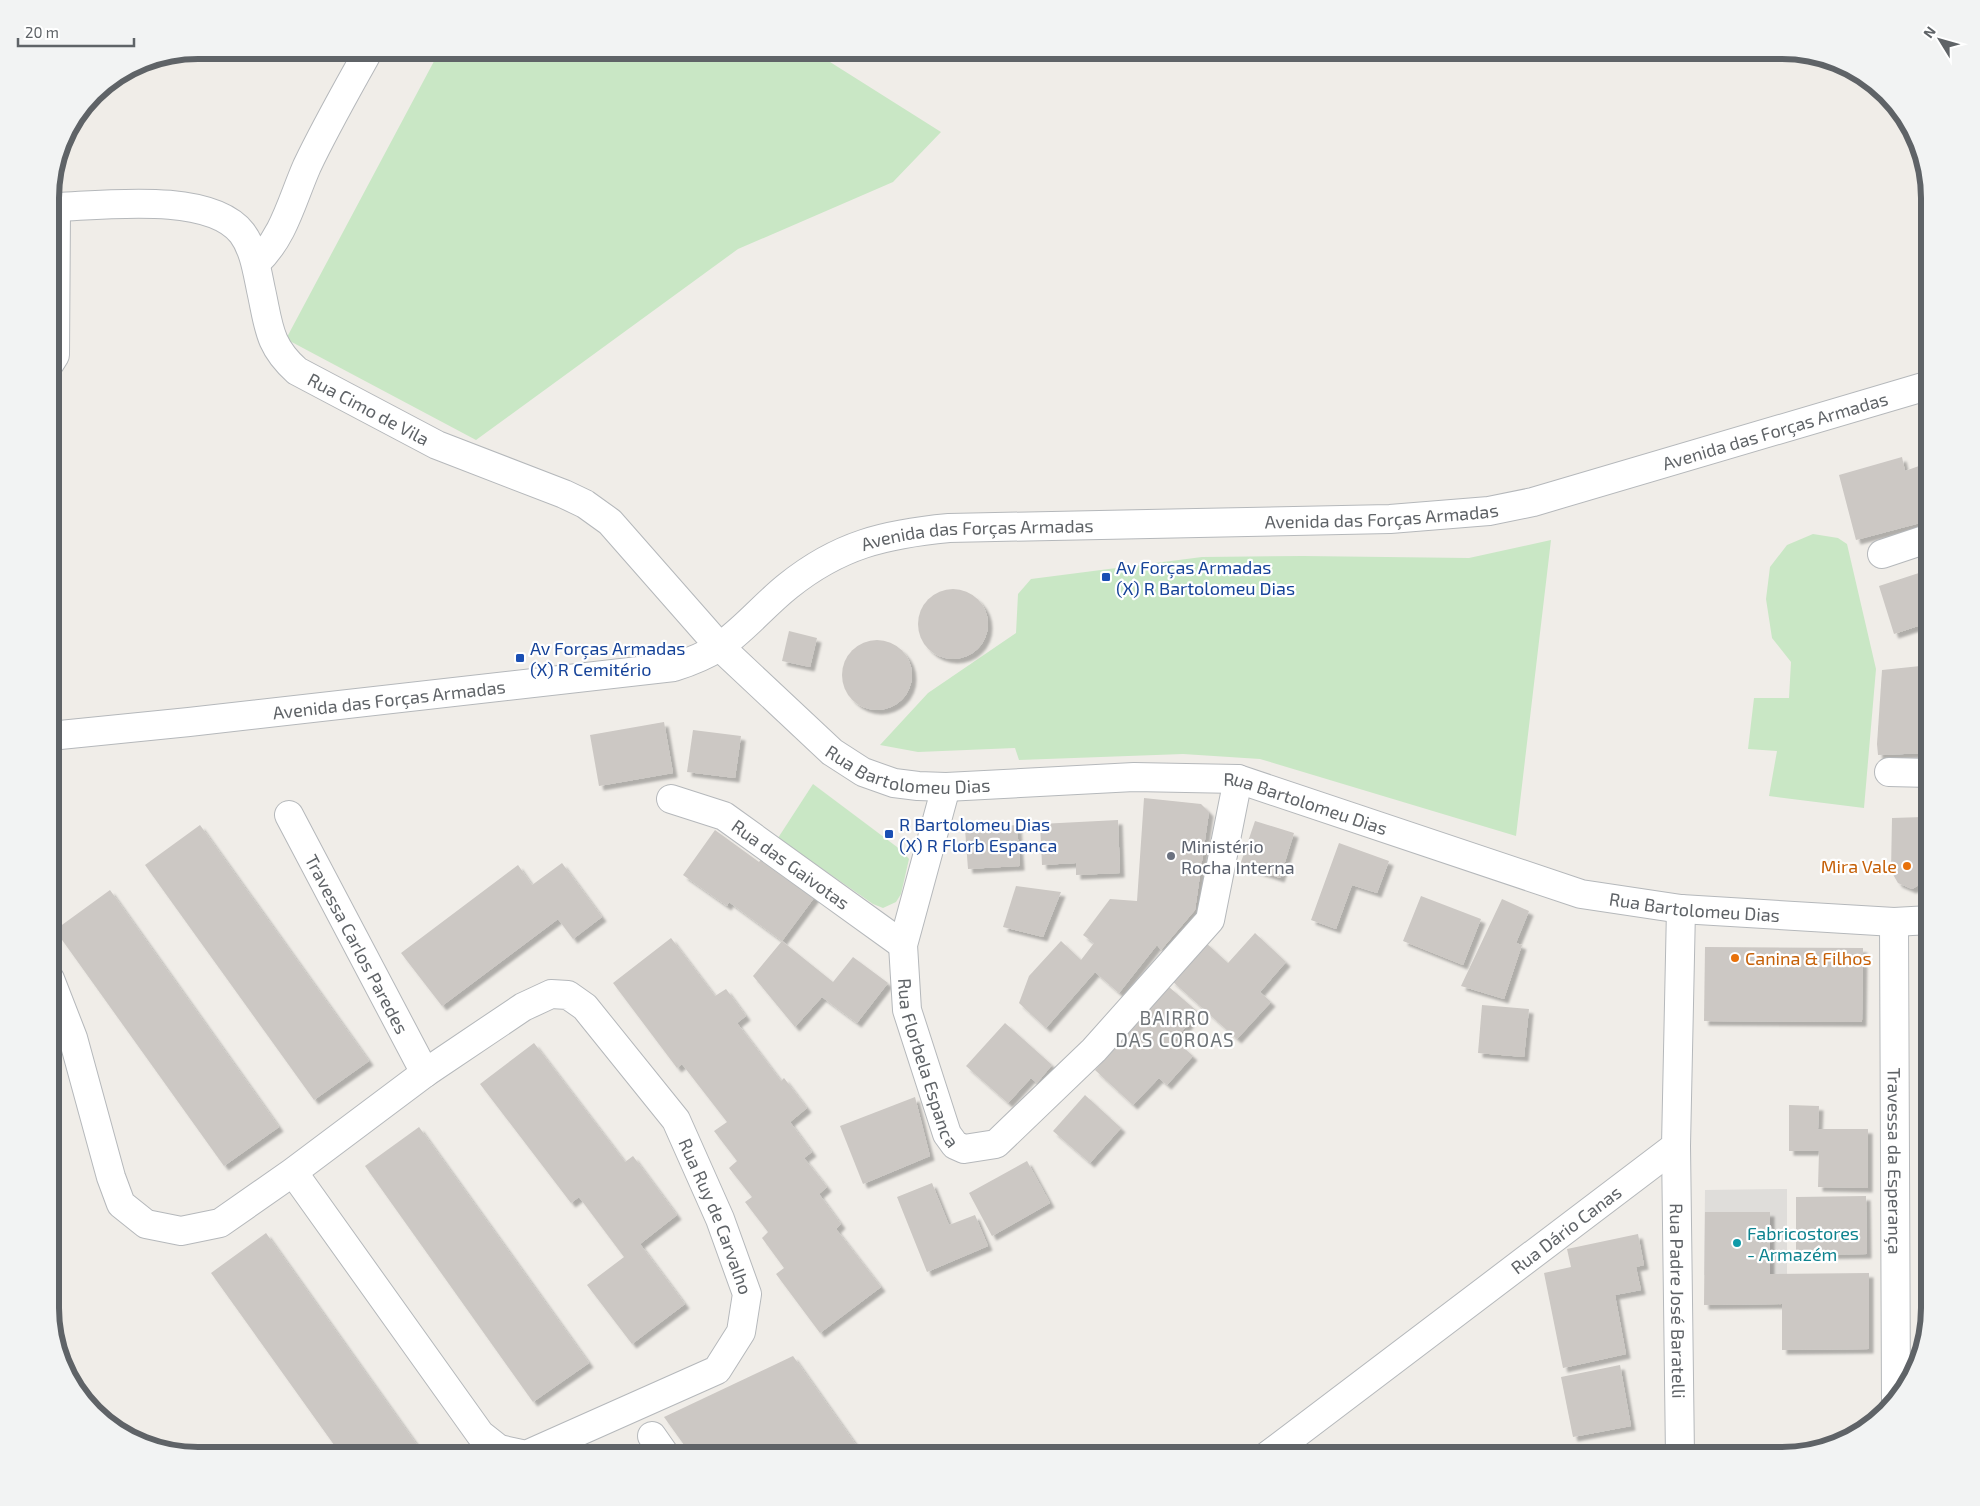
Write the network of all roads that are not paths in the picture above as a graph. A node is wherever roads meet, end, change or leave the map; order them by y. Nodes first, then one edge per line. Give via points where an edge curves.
1 (364, 59) edge
2 (59, 207) edge
3 (256, 263) junction
4 (1921, 388) edge
5 (1921, 541) edge
6 (1882, 554) dead end
7 (719, 646) junction
8 (59, 735) edge
9 (1889, 772) dead end
10 (1921, 772) edge
11 (1238, 779) junction
12 (946, 787) junction
13 (671, 799) dead end
14 (289, 815) dead end
15 (1681, 909) junction
16 (1921, 920) edge
17 (1894, 922) junction
18 (903, 945) junction
19 (59, 1002) edge
20 (425, 1074) junction
21 (1676, 1146) junction
22 (293, 1172) junction
23 (1896, 1389) edge
24 (496, 1447) edge
25 (544, 1447) edge
26 (1279, 1447) edge
27 (1680, 1447) edge

1 - 3 street via 308,166 280,233 269,252
2 - 3 street, Rua Cimo de Vila via 159,203 214,214 229,221 242,233
3 - 7 street, Rua Cimo de Vila via 276,348 296,371 437,445 585,504 610,522
4 - 7 street, Avenida das Forças Armadas via 1533,502 1489,512 1390,519 916,531 852,547 823,561 788,586
5 - 6 street
7 - 8 street, Avenida das Forças Armadas via 693,661 654,671
7 - 12 street, Rua Bartolomeu Dias via 832,752 863,772 894,783
9 - 10 street
11 - 12 street, Rua Bartolomeu Dias via 1134,777
11 - 15 street, Rua Bartolomeu Dias via 1581,894
11 - 18 street, Rua Florbela Espanca via 1210,920 1094,1050 996,1144 964,1149 955,1145 947,1134 907,1010
12 - 18 street, Rua Florbela Espanca
13 - 18 street, Rua das Gaivotas via 724,816
14 - 20 street, Travessa Carlos Paredes
15 - 17 street, Rua Bartolomeu Dias
15 - 21 street
16 - 17 street, Rua Bartolomeu Dias
17 - 23 street, Travessa da Esperança
19 - 22 street, Rua Ruy de Carvalho via 73,1038 121,1204 146,1224 181,1231 220,1223
20 - 22 street, Rua Ruy de Carvalho
20 - 25 street, Rua Ruy de Carvalho via 522,1007 551,994 568,995 585,1007 676,1120 720,1219 747,1294 741,1332 717,1370
21 - 26 street, Rua Dário Canas
21 - 27 street, Rua Padre José Baratelli
22 - 24 street, Rua Ruy de Carvalho via 480,1434

